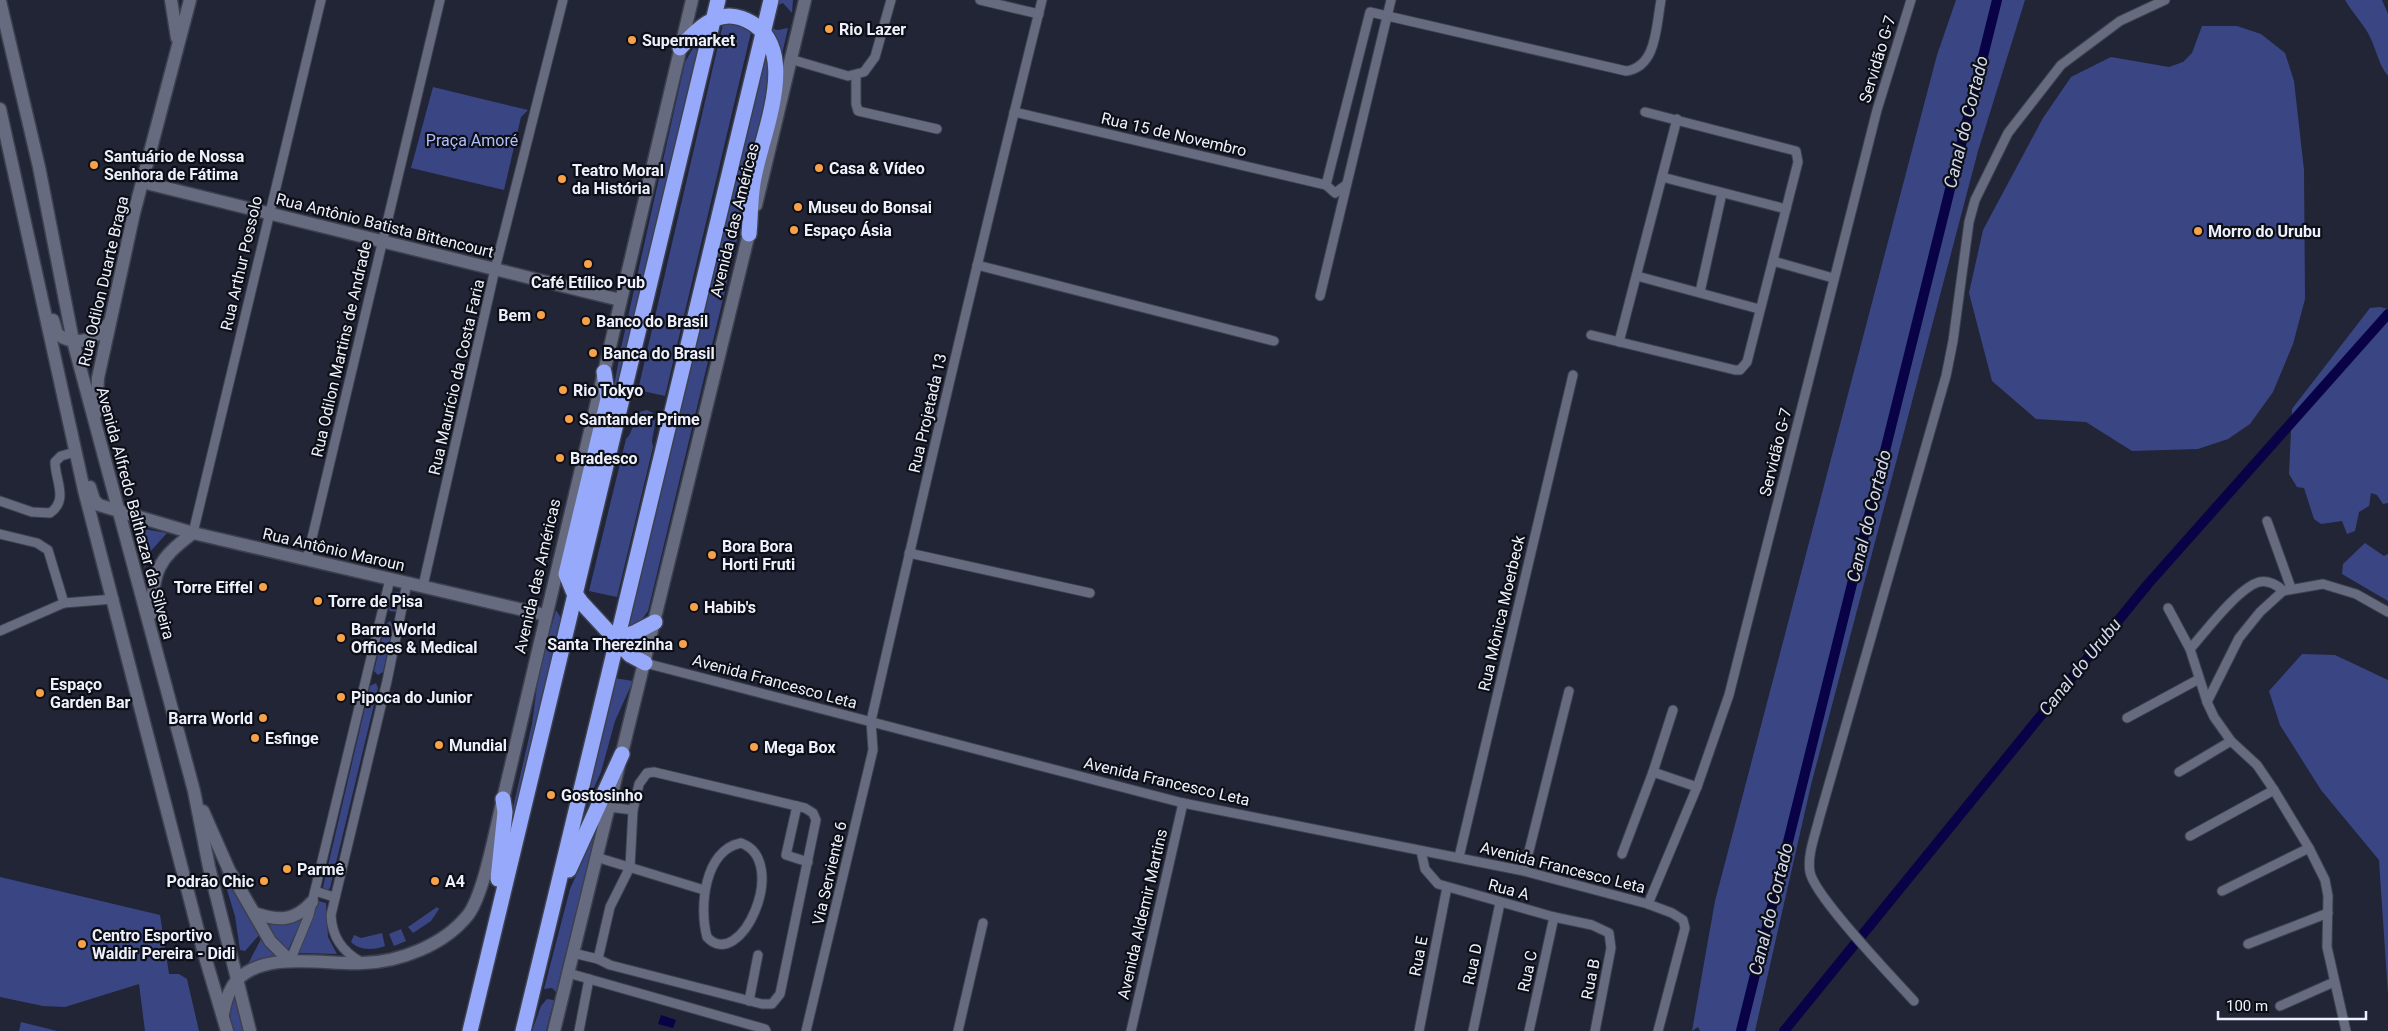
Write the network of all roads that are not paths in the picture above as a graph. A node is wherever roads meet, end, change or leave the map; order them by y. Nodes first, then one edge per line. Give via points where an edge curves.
1 (171, 0) edge
2 (190, 0) edge
3 (321, 0) edge
4 (440, 0) edge
5 (563, 0) edge
6 (692, 0) edge
7 (718, 0) edge
8 (771, 0) edge
9 (805, 0) edge
10 (891, 0) edge
11 (980, 0) edge
12 (1042, 0) edge
13 (1391, 0) edge
14 (1661, 0) edge
15 (1911, 0) edge
16 (2165, 0) edge
17 (0, 1) edge
18 (1039, 14) junction
19 (1387, 16) junction
20 (714, 20) junction
21 (763, 33) junction
22 (680, 48) junction
23 (177, 53) junction
24 (790, 59) junction
25 (856, 75) junction
26 (0, 109) edge
27 (1014, 112) junction
28 (1645, 112) dead end
29 (1676, 120) junction
30 (937, 129) dead end
31 (1662, 177) junction
32 (142, 182) junction
33 (1326, 185) junction
34 (1346, 185) junction
35 (1722, 193) junction
36 (1786, 209) junction
37 (268, 213) junction
38 (750, 234) junction
39 (382, 240) junction
40 (32, 251) junction
41 (1773, 261) junction
42 (977, 265) junction
43 (495, 269) junction
44 (1637, 276) junction
45 (1833, 278) junction
46 (1700, 292) junction
47 (1320, 296) dead end
48 (620, 300) junction
49 (1759, 309) junction
50 (110, 322) junction
51 (1591, 335) dead end
52 (73, 341) junction
53 (1274, 341) dead end
54 (1619, 342) junction
55 (604, 372) junction
56 (1573, 375) dead end
57 (64, 406) junction
58 (96, 430) junction
59 (75, 452) junction
60 (0, 501) edge
61 (117, 510) junction
62 (2267, 521) dead end
63 (192, 533) junction
64 (0, 534) edge
65 (909, 553) junction
66 (307, 559) junction
67 (390, 578) junction
68 (407, 583) junction
69 (423, 586) junction
70 (2287, 590) junction
71 (1090, 593) dead end
72 (575, 595) junction
73 (114, 599) junction
74 (64, 602) junction
75 (2168, 608) dead end
76 (2388, 612) edge
77 (546, 615) junction
78 (382, 617) junction
79 (150, 621) junction
80 (655, 622) junction
81 (398, 624) junction
82 (0, 631) edge
83 (617, 639) junction
84 (2190, 649) junction
85 (645, 663) junction
86 (2199, 679) junction
87 (1569, 691) dead end
88 (2207, 702) junction
89 (1673, 710) dead end
90 (2127, 718) dead end
91 (871, 721) junction
92 (2231, 741) junction
93 (622, 754) junction
94 (1653, 772) junction
95 (2179, 772) dead end
96 (1697, 786) junction
97 (2274, 790) junction
98 (194, 791) junction
99 (503, 798) junction
100 (1183, 803) junction
101 (797, 806) junction
102 (609, 807) junction
103 (633, 810) junction
104 (2190, 836) dead end
105 (2309, 848) junction
106 (1421, 851) junction
107 (1622, 854) dead end
108 (1459, 857) junction
109 (596, 858) junction
110 (808, 862) junction
111 (630, 867) junction
112 (1524, 872) junction
113 (1447, 888) junction
114 (704, 890) junction
115 (2222, 891) dead end
116 (314, 897) junction
117 (334, 897) junction
118 (554, 901) junction
119 (1500, 903) junction
120 (1648, 904) junction
121 (254, 913) junction
122 (2328, 913) junction
123 (498, 916) junction
124 (1554, 917) junction
125 (983, 923) dead end
126 (1609, 933) joint
127 (2248, 944) dead end
128 (573, 953) junction
129 (758, 955) dead end
130 (598, 959) junction
131 (290, 961) junction
132 (364, 963) junction
133 (568, 973) junction
134 (589, 979) junction
135 (237, 980) junction
136 (2334, 982) junction
137 (749, 1001) junction
138 (1914, 1001) dead end
139 (2280, 1006) dead end
140 (222, 1014) junction
141 (227, 1031) edge
142 (250, 1031) edge
143 (470, 1031) edge
144 (523, 1031) edge
145 (554, 1031) edge
146 (579, 1031) edge
147 (766, 1031) edge
148 (806, 1031) edge
149 (958, 1031) edge
150 (1131, 1031) edge
151 (1418, 1031) edge
152 (1473, 1031) edge
153 (1529, 1031) edge
154 (1595, 1031) edge
155 (1658, 1031) edge
156 (2346, 1031) edge

1 - 23 main road, Rua Odilon Duarte Braga
2 - 23 main road, Rua Odilon Duarte Braga
3 - 37 street, Rua Arthur Possolo
4 - 39 street, Rua Odilon Martins de Andrade
5 - 43 street, Rua Maurício da Costa Faria
6 - 22 main road, Avenida das Américas
7 - 20 highway
8 - 21 highway, Avenida das Américas
9 - 24 main road, Avenida das Américas
10 - 25 street via 875,57 864,72
11 - 18 street
12 - 18 street, Rua Projetada 13
13 - 19 street
14 - 19 street via 1650,54 1637,70 1626,72
15 - 45 street, Servidão G-7 via 1877,110
16 - 138 street via 2120,21 2061,65 2008,133 1975,200 1963,256 1946,376 1822,810 1809,864 1810,875 1839,915
17 - 52 main road, Avenida Alfredo Balthazar da Silveira via 39,167
18 - 27 street, Rua Projetada 13
19 - 33 street via 1370,12
19 - 34 street
20 - 21 highway via 735,16 749,21
20 - 22 highway via 696,30
20 - 72 highway
21 - 38 highway via 773,49 777,79 754,175
21 - 83 highway, Avenida das Américas
22 - 48 main road, Avenida das Américas
23 - 32 main road, Rua Odilon Duarte Braga
24 - 25 street via 848,76
24 - 38 main road, Avenida das Américas
25 - 30 street via 858,111
26 - 40 main road
27 - 33 street, Rua 15 de Novembro
27 - 42 street, Rua Projetada 13
28 - 29 street
29 - 31 street
29 - 36 street via 1796,151 1798,162
31 - 35 street
31 - 44 street
32 - 37 main road, Rua Antônio Batista Bittencourt
32 - 50 main road, Rua Odilon Duarte Braga
33 - 34 street via 1335,193
34 - 47 street
35 - 36 street
35 - 46 street
36 - 41 street
37 - 39 main road, Rua Antônio Batista Bittencourt
37 - 63 street, Rua Arthur Possolo
38 - 80 main road, Avenida das Américas
39 - 43 main road, Rua Antônio Batista Bittencourt
39 - 66 street, Rua Odilon Martins de Andrade
40 - 52 main road via 37,257 57,334
40 - 57 main road
41 - 45 street
41 - 49 street
42 - 53 street
42 - 65 street, Rua Projetada 13
43 - 48 main road, Rua Antônio Batista Bittencourt
43 - 69 street, Rua Maurício da Costa Faria
44 - 46 street
44 - 54 street
45 - 96 street, Servidão G-7 via 1729,695
46 - 49 street
48 - 55 main road, Avenida das Américas
49 - 54 street via 1747,362 1740,370
50 - 52 main road via 96,337
50 - 58 main road, Rua Odilon Duarte Braga via 98,378
51 - 54 street
52 - 58 main road, Avenida Alfredo Balthazar da Silveira
55 - 72 highway via 608,398 566,574
55 - 77 main road, Avenida das Américas
56 - 108 street, Rua Mônica Moerbeck
57 - 59 main road
57 - 61 main road, Rua Antônio Maroun via 70,413 94,500
58 - 61 main road, Avenida Alfredo Balthazar da Silveira
59 - 60 street via 61,456 55,462 60,498 50,513 32,512
59 - 73 main road
61 - 63 main road, Rua Antônio Maroun
61 - 79 main road, Avenida Alfredo Balthazar da Silveira
62 - 70 street
63 - 66 main road, Rua Antônio Maroun
63 - 79 main road via 168,552 159,565
64 - 74 street via 37,543 48,550
65 - 71 street
65 - 91 street, Rua Projetada 13
66 - 67 main road, Rua Antônio Maroun
67 - 68 main road, Rua Antônio Maroun
67 - 78 street
68 - 69 main road, Rua Antônio Maroun
68 - 81 street
69 - 77 main road, Rua Antônio Maroun
70 - 76 street via 2323,584 2356,594
70 - 84 street via 2267,582 2250,587 2229,604
70 - 88 street via 2260,612 2239,638
72 - 83 highway
72 - 123 highway
73 - 74 street
73 - 140 main road
74 - 82 street
75 - 84 street
77 - 99 main road, Avenida das Américas
78 - 81 street via 393,617
78 - 116 street
79 - 98 main road, Avenida Alfredo Balthazar da Silveira
80 - 83 highway
80 - 85 main road, Avenida das Américas
81 - 117 street
83 - 85 highway via 630,655
83 - 118 highway, Avenida das Américas
84 - 86 street
85 - 91 street, Avenida Francesco Leta
85 - 93 main road, Avenida das Américas
86 - 88 street
86 - 90 street
87 - 112 street
88 - 92 street
89 - 94 street
91 - 100 street, Avenida Francesco Leta
91 - 148 street, Via Serviente 6 via 874,750
92 - 95 street
92 - 97 street via 2257,766
93 - 102 main road, Avenida das Américas
93 - 118 highway
94 - 96 street
94 - 107 street
96 - 120 street, Servidão G-7
97 - 104 street
97 - 105 street
98 - 121 main road via 229,870
98 - 135 main road, Avenida Alfredo Balthazar da Silveira
99 - 123 highway via 506,812 496,904
99 - 132 main road, Avenida das Américas via 480,888 468,915 430,945 404,956
100 - 106 street, Avenida Francesco Leta
100 - 150 street, Avenida Aldemir Martins
101 - 103 street via 654,772 642,778
101 - 110 street via 813,813 816,820
101 - 110 street via 786,855
102 - 103 street
102 - 109 main road, Avenida das Américas
103 - 111 street
105 - 115 street
105 - 122 street via 2325,880
106 - 108 street, Avenida Francesco Leta
106 - 113 street, Rua A via 1430,877
108 - 112 street, Avenida Francesco Leta
109 - 111 street
109 - 128 main road, Avenida das Américas
110 - 137 street via 780,994 772,1004
111 - 114 street
111 - 130 street via 610,907
112 - 120 street, Avenida Francesco Leta
113 - 119 street, Rua A
113 - 151 street, Rua E
114 - 114 street via 702,910 707,937 718,945 727,944 744,932 760,898 760,865 756,853 750,846 732,844 710,874
116 - 117 street
116 - 121 main road via 304,911 285,920
116 - 131 street
117 - 132 street via 331,926 335,937 341,947
118 - 144 highway, Avenida das Américas
119 - 124 street, Rua A
119 - 152 street, Rua D
120 - 155 street, Avenida Francesco Leta via 1683,920 1683,936
121 - 131 main road via 270,942
122 - 127 street
122 - 136 street via 2327,947
123 - 143 highway
124 - 126 street, Rua A via 1592,925
124 - 153 street, Rua C
125 - 149 street
126 - 154 street, Rua B via 1611,948
128 - 130 street
128 - 133 main road, Avenida das Américas
129 - 137 street
130 - 137 street via 610,965
131 - 132 main road, Avenida das Américas
131 - 135 main road, Avenida das Américas via 254,969
133 - 134 street
133 - 145 main road, Avenida das Américas
134 - 146 street
134 - 147 street
135 - 140 main road
135 - 142 main road, Avenida Alfredo Balthazar da Silveira
136 - 139 street
136 - 156 street
140 - 141 main road

